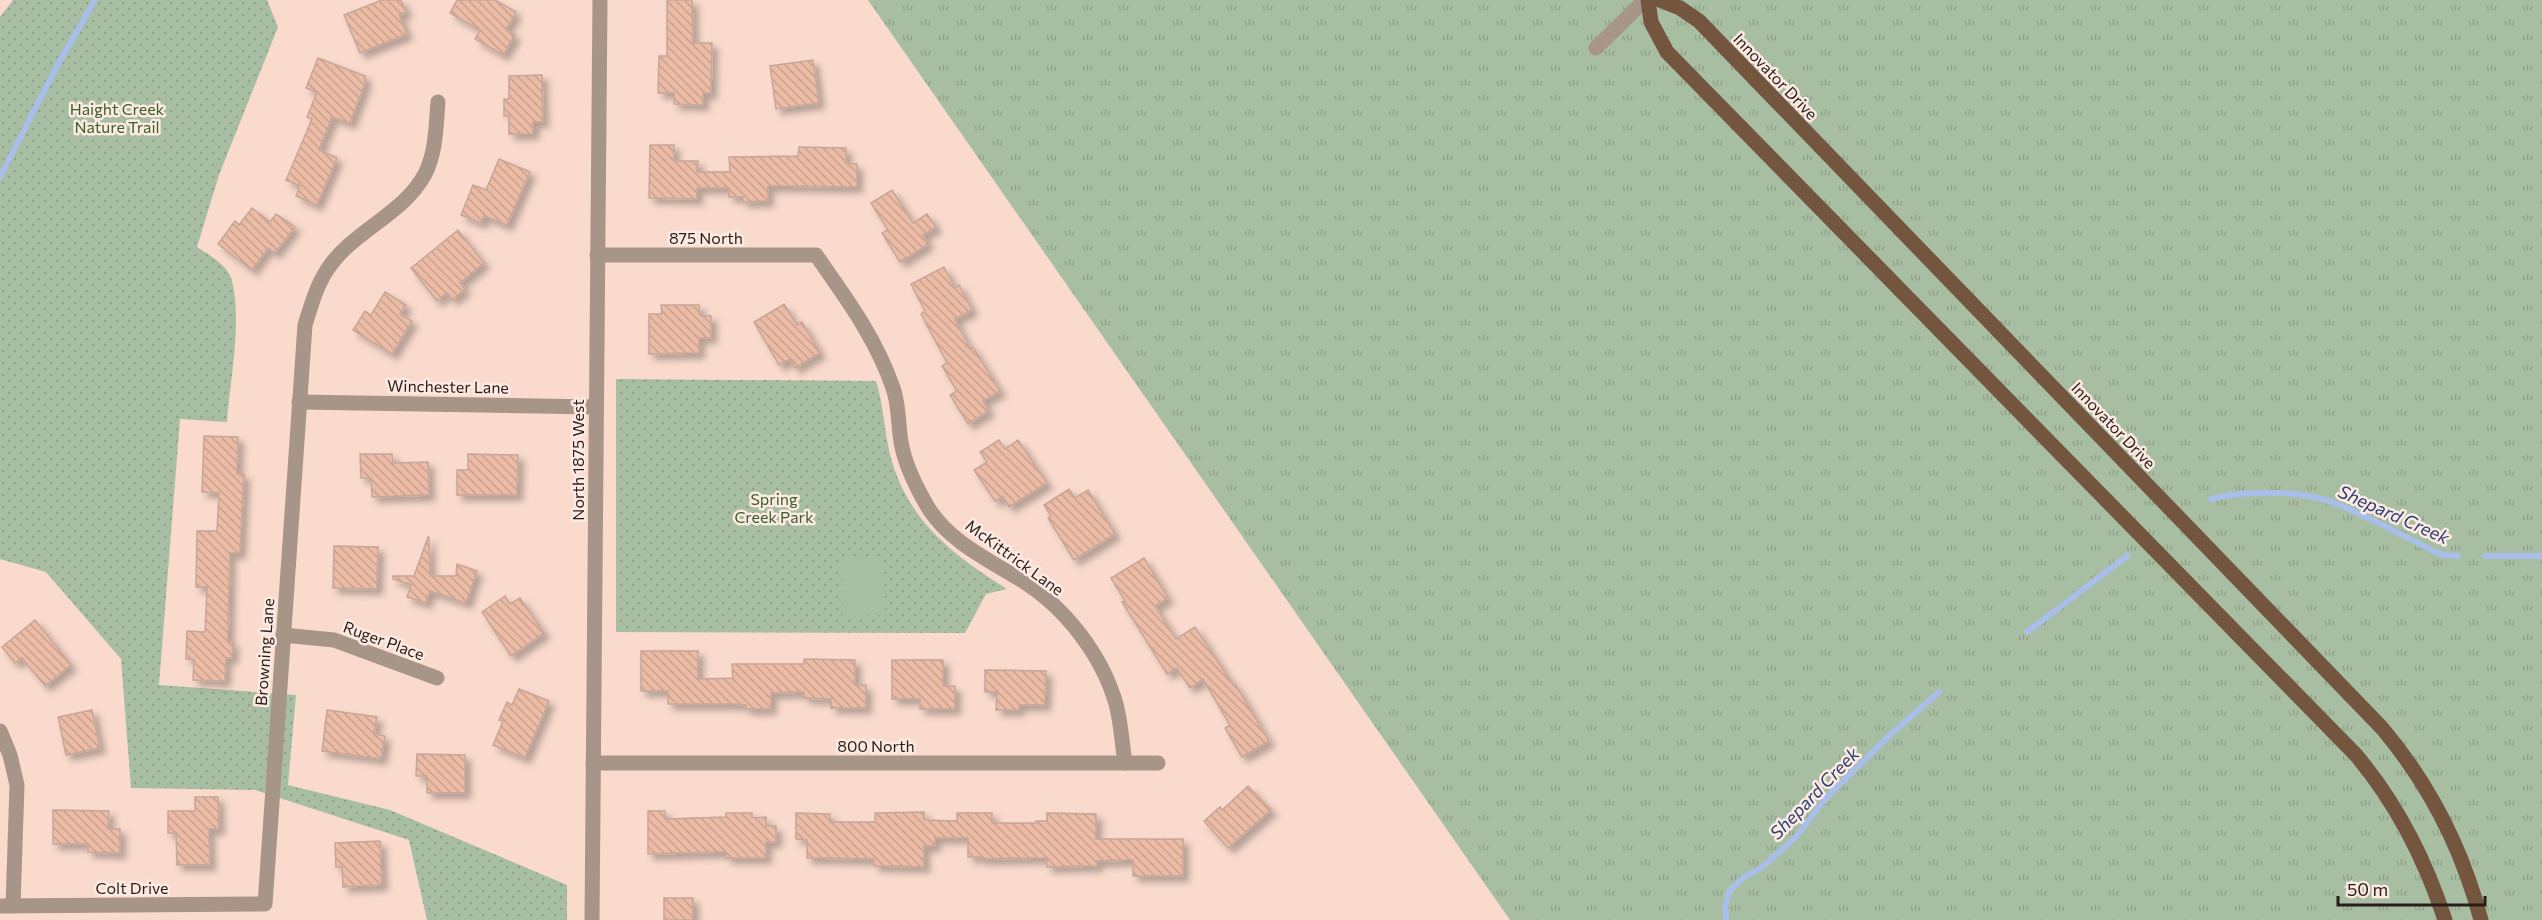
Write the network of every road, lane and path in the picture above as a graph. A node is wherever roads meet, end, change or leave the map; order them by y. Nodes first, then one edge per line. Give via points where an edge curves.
1 (600, 0) edge
2 (1646, 0) edge
3 (1660, 0) edge
4 (1596, 48) dead end
5 (438, 102) dead end
6 (597, 255) junction
7 (816, 255) joint
8 (299, 402) junction
9 (596, 407) junction
10 (283, 635) junction
11 (437, 678) dead end
12 (0, 731) edge
13 (593, 763) junction
14 (1125, 763) junction
15 (1158, 763) dead end
16 (265, 904) joint
17 (7, 906) edge
18 (592, 920) edge
19 (2445, 920) edge
20 (2481, 920) edge

1 - 6 street, North 1875 West
2 - 4 street
2 - 19 main road via 1651,22 1667,52 2356,755 2404,823
3 - 20 main road, Innovator Drive via 1698,21 2382,728 2415,769 2449,827
5 - 8 street, Browning Lane via 434,146 425,174 405,200 350,245 328,269 314,294 305,325
6 - 7 street, 875 North
6 - 9 street, North 1875 West
7 - 14 street, McKittrick Lane via 864,324 882,358 894,391 901,444 913,480 930,511 985,560 1024,581 1082,637 1101,665 1116,704
8 - 9 street, Winchester Lane
8 - 10 street, Browning Lane
9 - 13 street, North 1875 West
10 - 11 street, Ruger Place via 334,640
10 - 16 street, Browning Lane
12 - 17 street via 17,785
13 - 14 street, 800 North
13 - 18 street, North 1875 West
14 - 15 street, 800 North
16 - 17 street, Colt Drive

